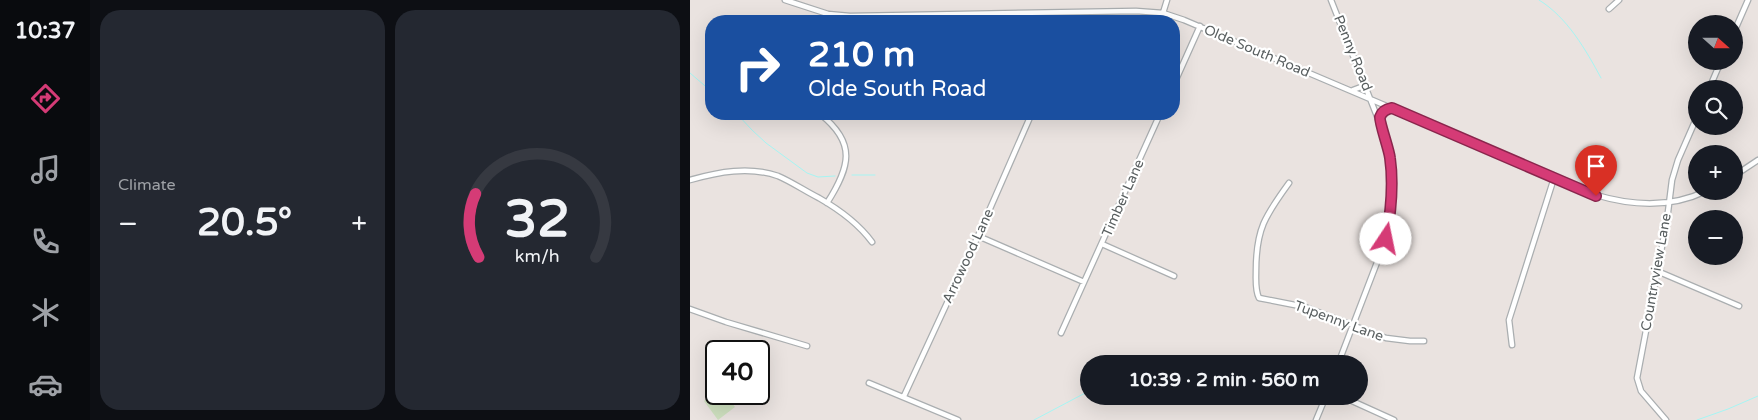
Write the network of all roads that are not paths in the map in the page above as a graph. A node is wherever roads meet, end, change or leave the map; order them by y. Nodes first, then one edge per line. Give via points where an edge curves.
1 (785, 0) edge
2 (1167, 0) edge
3 (1331, 0) edge
4 (1619, 0) edge
5 (1748, 0) edge
6 (1610, 10) dead end
7 (1163, 13) junction
8 (839, 15) edge
9 (907, 15) edge
10 (1169, 15) edge
11 (1741, 15) edge
12 (1180, 19) edge
13 (1200, 26) junction
14 (1180, 71) edge
15 (1364, 81) junction
16 (1352, 90) junction
17 (1371, 99) junction
18 (1392, 108) junction
19 (1379, 119) junction
20 (827, 120) edge
21 (1029, 120) edge
22 (1157, 120) edge
23 (1689, 135) edge
24 (1758, 160) edge
25 (1743, 170) edge
26 (1554, 178) junction
27 (690, 180) edge
28 (1289, 183) dead end
29 (1688, 198) edge
30 (827, 203) junction
31 (1668, 203) junction
32 (978, 236) junction
33 (872, 242) dead end
34 (1102, 244) junction
35 (1657, 271) junction
36 (1174, 276) dead end
37 (1084, 282) junction
38 (1739, 306) dead end
39 (690, 309) edge
40 (1354, 325) junction
41 (1062, 333) dead end
42 (1424, 341) dead end
43 (1512, 345) dead end
44 (807, 346) dead end
45 (1342, 355) edge
46 (870, 383) dead end
47 (904, 396) junction
48 (1322, 405) edge
49 (1361, 405) edge
50 (958, 420) edge
51 (1316, 420) edge
52 (1394, 420) edge
53 (1666, 420) edge

1 - 8 street, Olde South Road
2 - 7 street
3 - 15 street, Penny Road
4 - 6 street
5 - 11 street
7 - 9 street, Olde South Road
7 - 10 street, Olde South Road
12 - 13 street, Olde South Road
13 - 14 street
13 - 16 street, Olde South Road
15 - 16 street via 1358,89
15 - 17 street, Penny Road
16 - 17 street, Olde South Road
17 - 18 street, Olde South Road
17 - 19 street, Penny Road
18 - 19 street via 1384,110
18 - 26 street, Olde South Road
19 - 40 street, Penny Road via 1390,156 1393,182 1391,213 1386,239
20 - 30 street via 840,134 846,154 842,177
21 - 32 street, Arrowood Lane
22 - 34 street, Timber Lane
23 - 31 street, Countryview Lane via 1678,160
24 - 25 street
26 - 31 street, Olde South Road via 1614,200
26 - 43 street via 1510,315
27 - 30 street via 729,172 762,172 786,180
28 - 40 street, Tupenny Lane via 1267,215 1258,235 1257,294 1259,298 1294,304
29 - 31 street, Olde South Road
30 - 33 street via 855,223
31 - 35 street, Countryview Lane
32 - 37 street
32 - 47 street, Arrowood Lane
34 - 36 street
34 - 37 street, Timber Lane
35 - 38 street
35 - 53 street, Countryview Lane via 1637,378 1641,391
37 - 41 street, Timber Lane
39 - 44 street
40 - 42 street, Tupenny Lane via 1393,340
40 - 45 street, Penny Road
46 - 47 street
47 - 50 street
48 - 51 street
49 - 52 street

